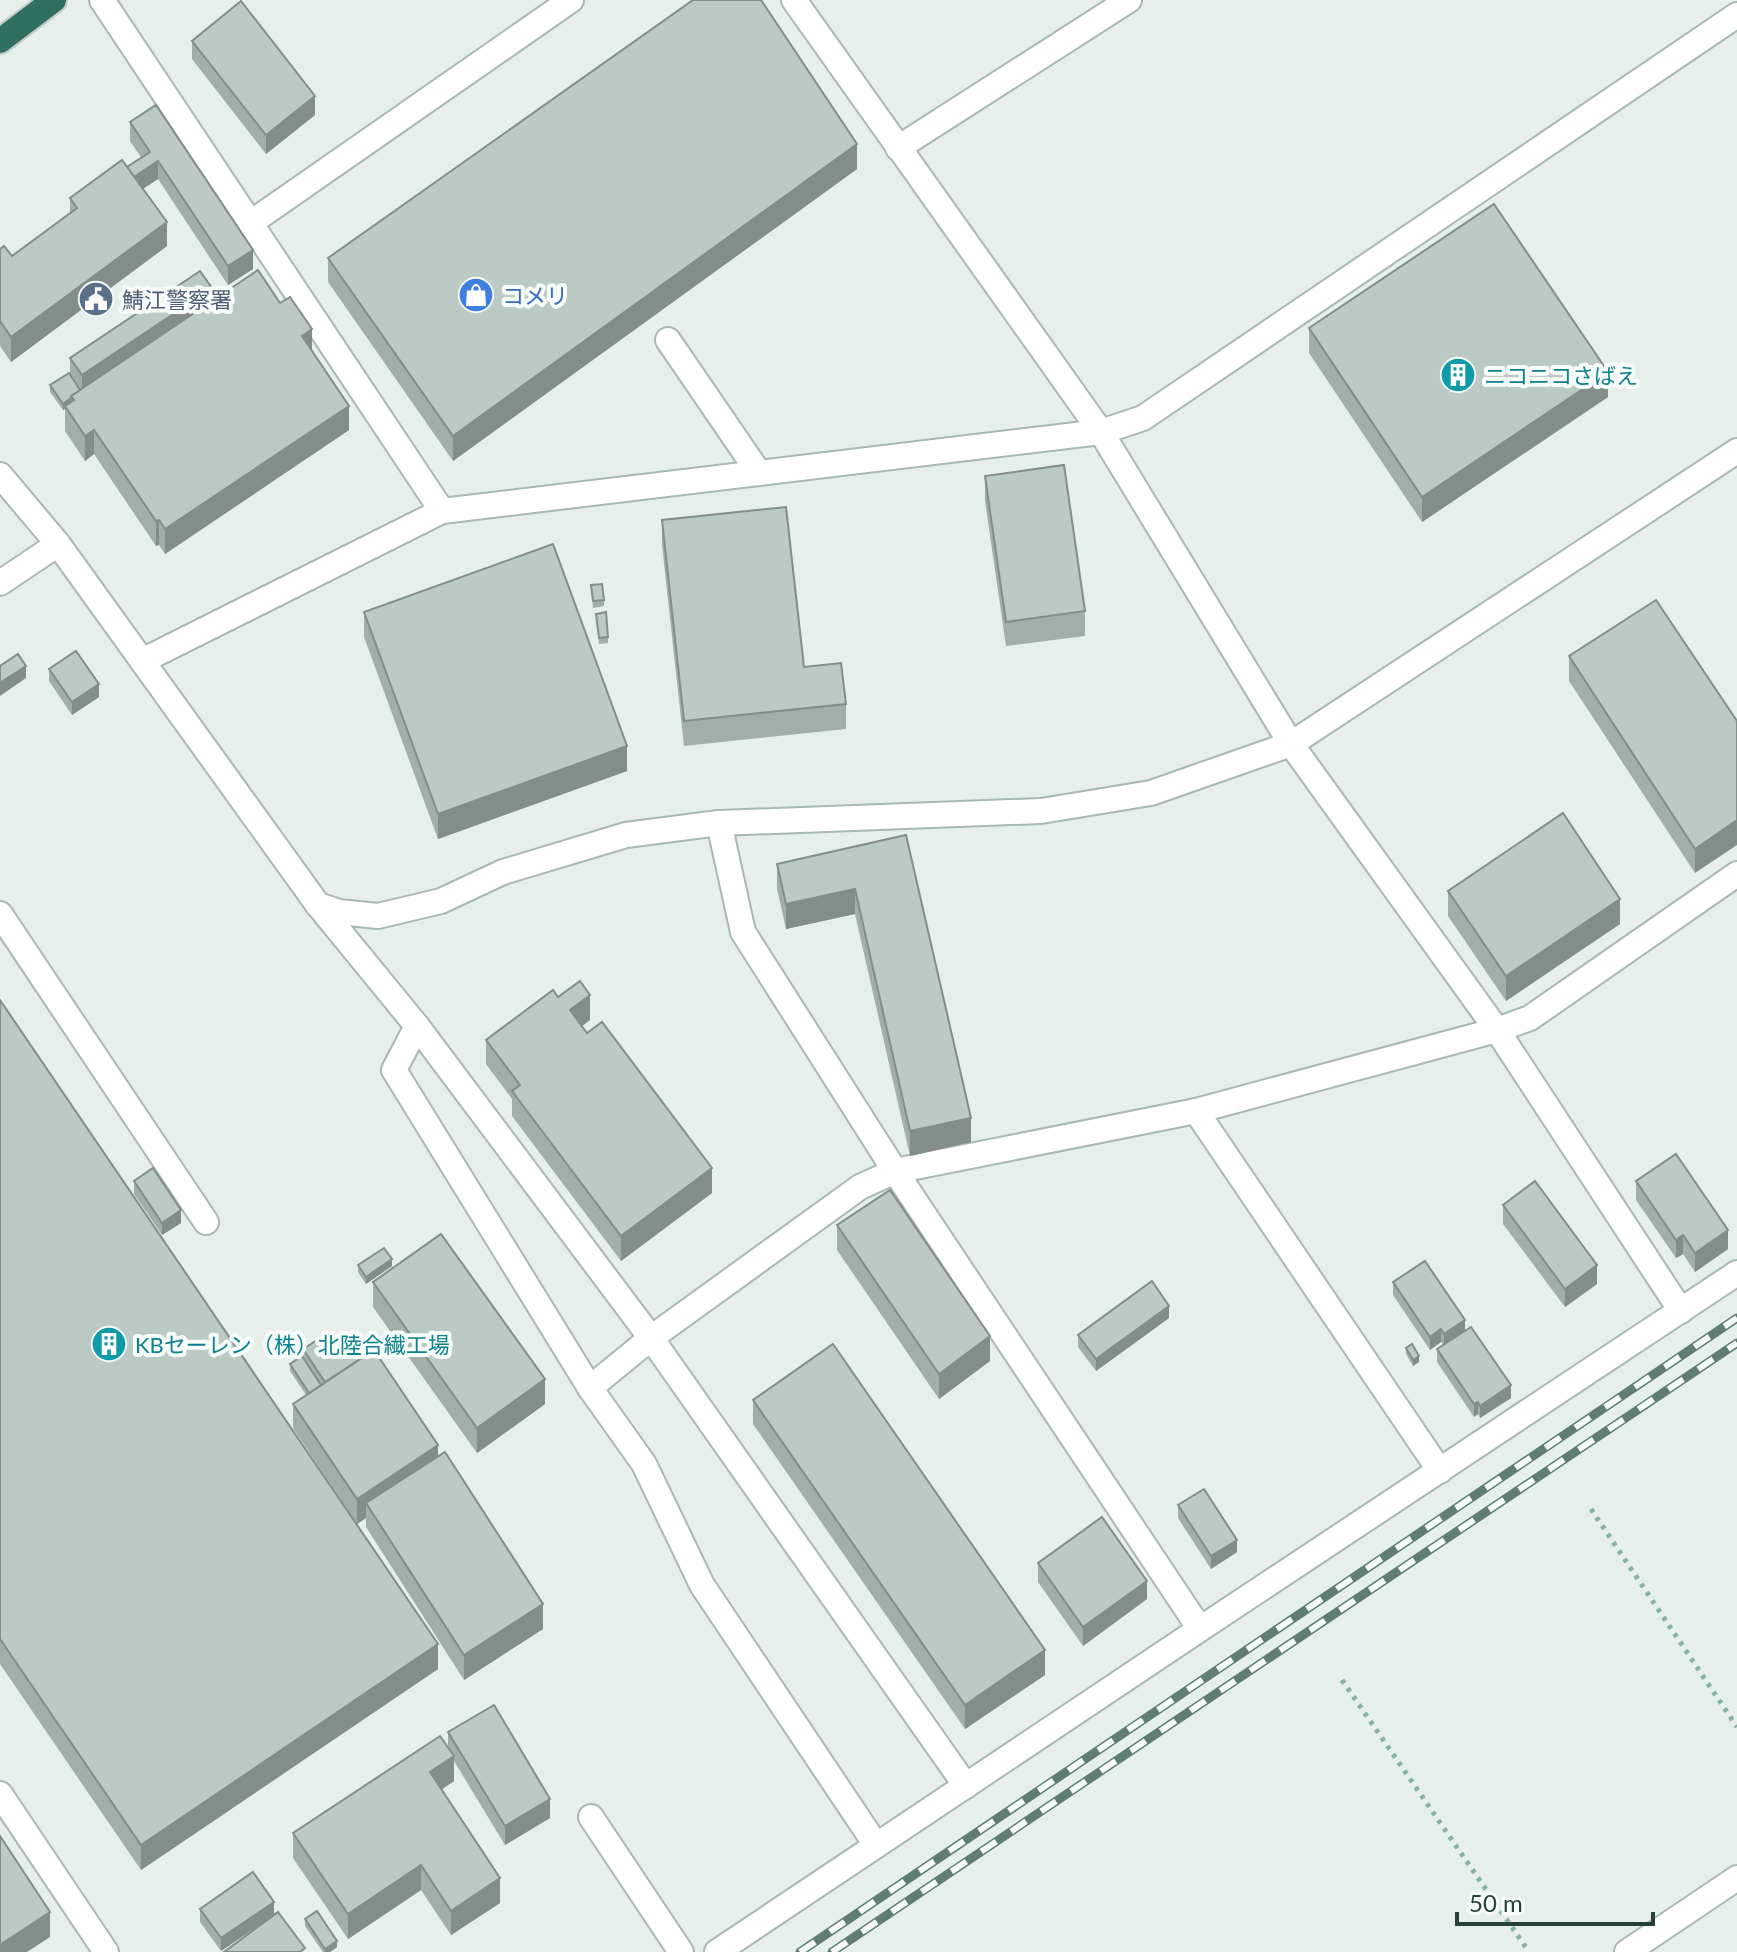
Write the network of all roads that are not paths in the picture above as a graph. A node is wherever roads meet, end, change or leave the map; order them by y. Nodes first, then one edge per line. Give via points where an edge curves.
1 (54, 0) edge
2 (102, 0) edge
3 (571, 0) edge
4 (794, 0) edge
5 (1129, 0) edge
6 (1737, 15) edge
7 (0, 41) edge
8 (898, 148) junction
9 (249, 224) junction
10 (668, 340) dead end
11 (1101, 432) junction
12 (1737, 451) edge
13 (759, 473) junction
14 (0, 475) edge
15 (442, 511) junction
16 (58, 544) junction
17 (0, 583) edge
18 (142, 661) junction
19 (1291, 744) junction
20 (719, 823) junction
21 (1737, 874) edge
22 (318, 905) junction
23 (0, 914) edge
24 (417, 1026) junction
25 (1497, 1030) junction
26 (1196, 1111) junction
27 (895, 1171) junction
28 (206, 1222) dead end
29 (1737, 1273) edge
30 (1681, 1311) junction
31 (651, 1338) junction
32 (590, 1388) junction
33 (1440, 1471) junction
34 (1200, 1629) junction
35 (966, 1786) junction
36 (0, 1794) edge
37 (591, 1817) dead end
38 (876, 1845) junction
39 (1737, 1878) edge
40 (106, 1952) edge
41 (681, 1952) edge
42 (717, 1952) edge
43 (1627, 1952) edge

1 - 7 highway
2 - 9 street
3 - 9 street
4 - 8 street
5 - 8 street
6 - 11 street via 1143,418
8 - 11 street
9 - 15 street
10 - 13 street
11 - 13 street
11 - 19 street
12 - 19 street
13 - 15 street
14 - 16 street
15 - 18 street
16 - 17 street
16 - 18 street
18 - 22 street
19 - 20 street via 1151,793 1041,811
19 - 25 street
20 - 22 street via 626,835 503,872 441,901 378,916
20 - 27 street via 743,932
21 - 25 street via 1530,1018
22 - 24 street
23 - 28 street
24 - 31 street
24 - 32 street via 394,1070
25 - 26 street
25 - 30 street
26 - 27 street
26 - 33 street
27 - 31 street via 860,1187
27 - 34 street
29 - 30 street
30 - 33 street
31 - 32 street
31 - 35 street
32 - 38 street via 644,1464 702,1585
33 - 34 street
34 - 35 street
35 - 38 street
36 - 40 street
37 - 41 street
38 - 42 street
39 - 43 street

